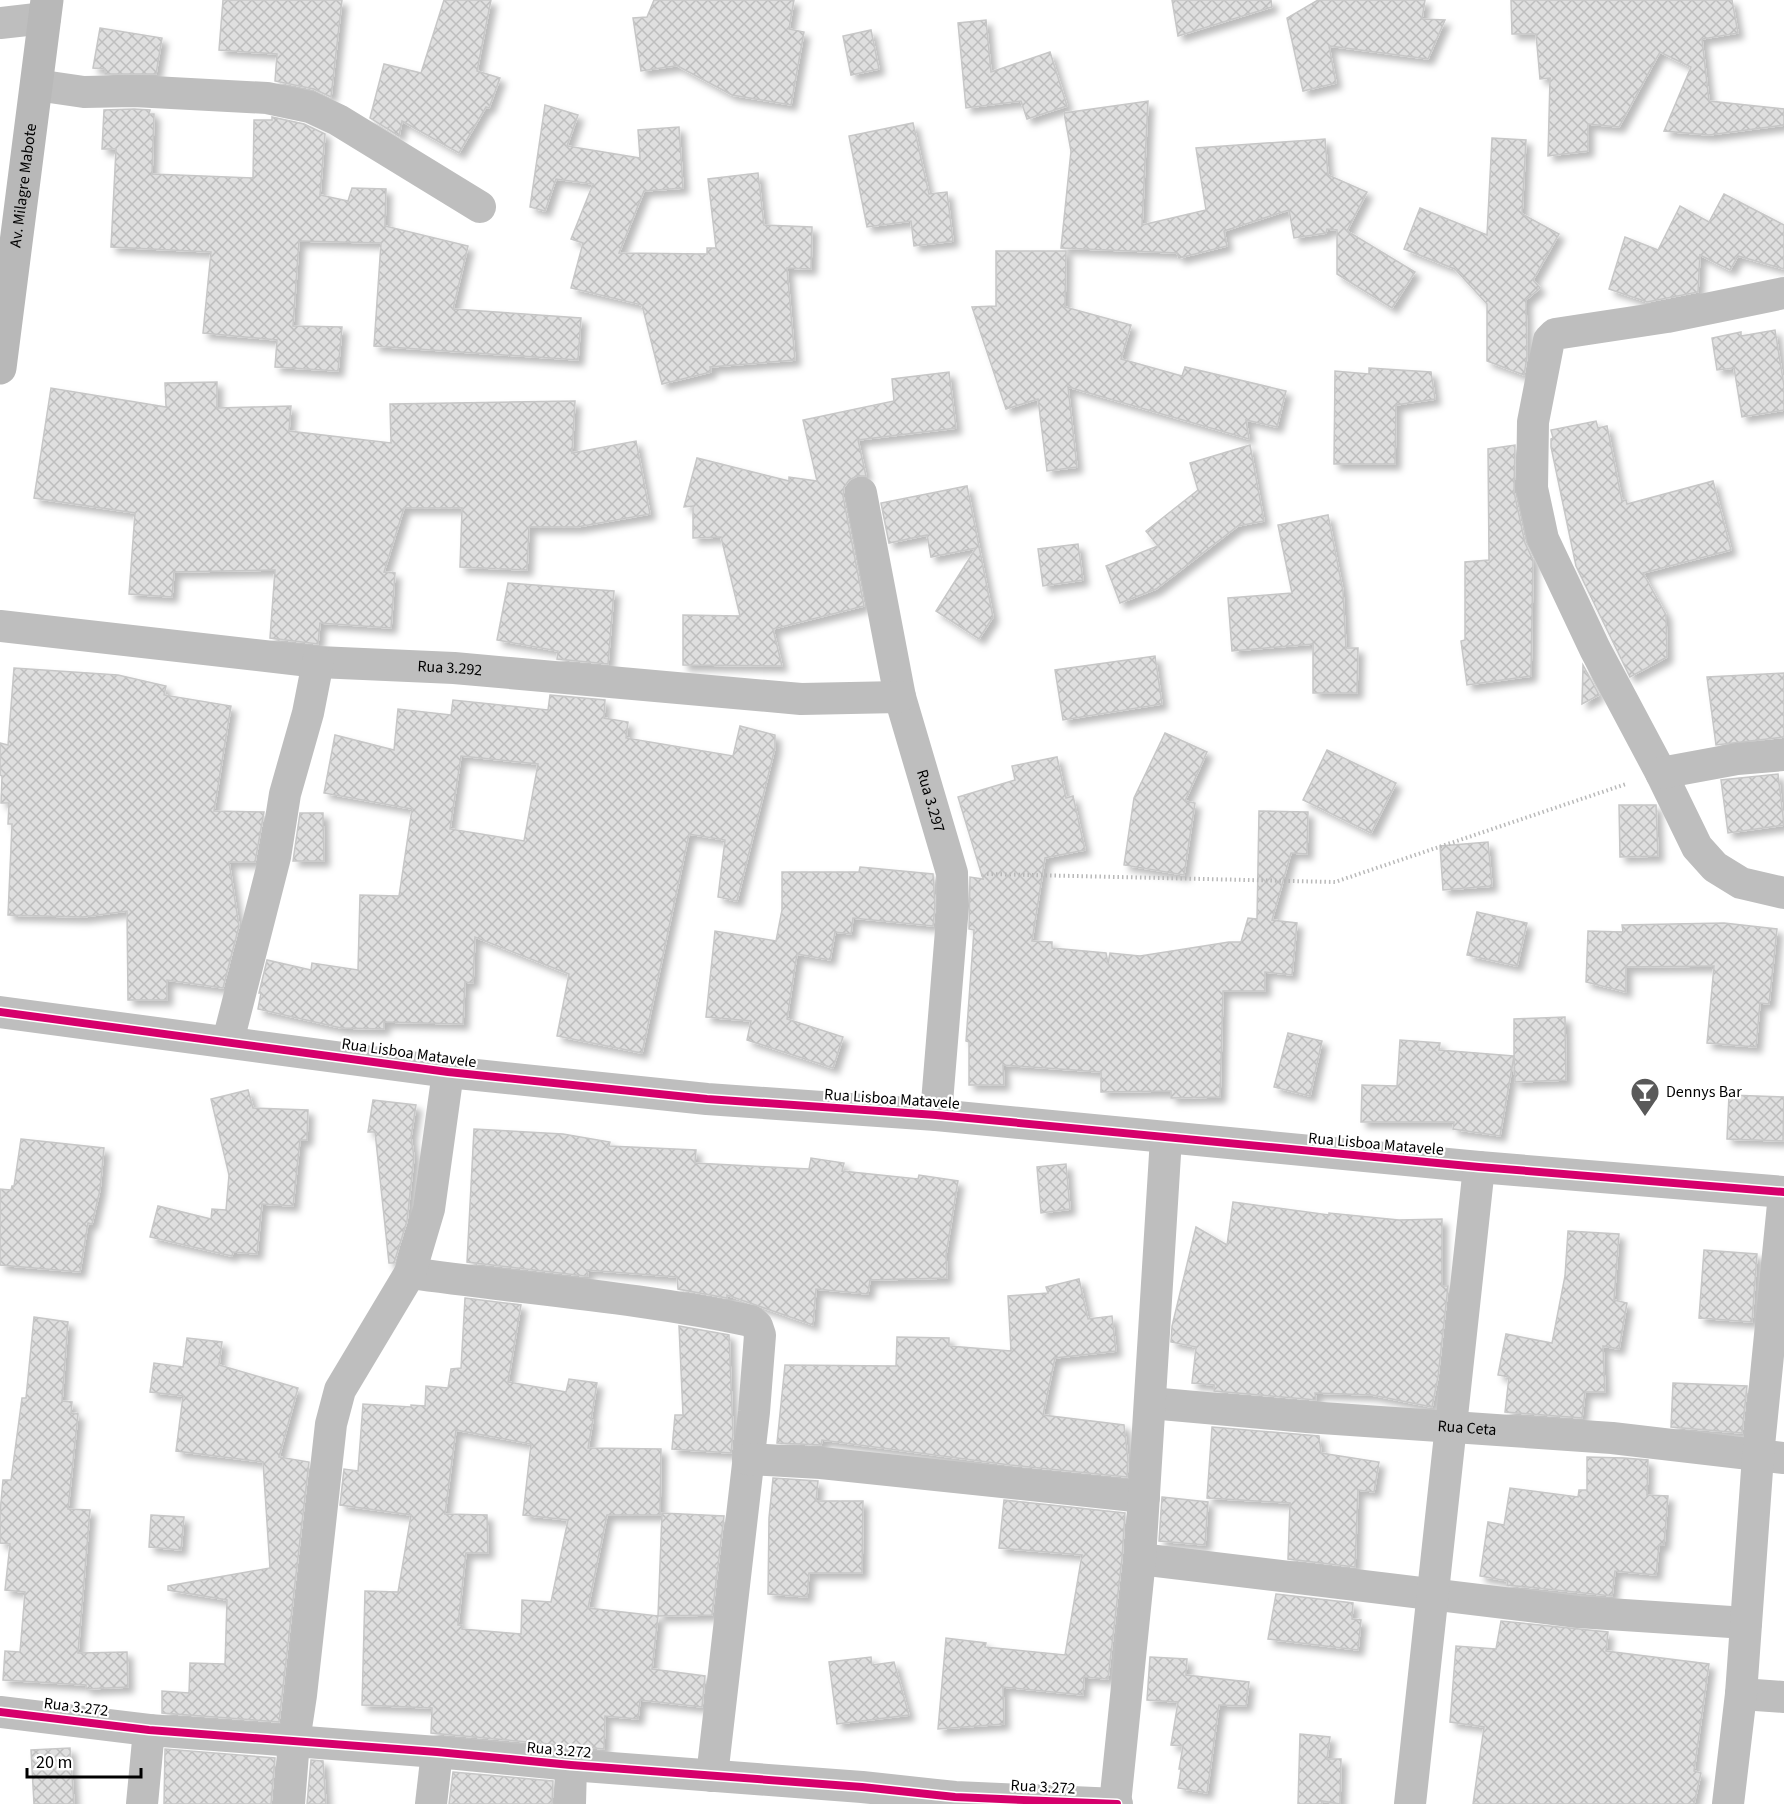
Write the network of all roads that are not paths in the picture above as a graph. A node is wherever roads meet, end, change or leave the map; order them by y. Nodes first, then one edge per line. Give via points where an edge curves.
1 (46, 9) edge
2 (0, 23) edge
3 (36, 85) junction
4 (480, 207) dead end
5 (1784, 293) edge
6 (0, 369) edge
7 (861, 493) dead end
8 (0, 626) edge
9 (318, 662) junction
10 (900, 697) junction
11 (1784, 755) edge
12 (1661, 773) junction
13 (1784, 893) edge
14 (0, 1012) edge
15 (228, 1041) junction
16 (447, 1072) junction
17 (936, 1115) junction
18 (1166, 1138) junction
19 (1479, 1167) junction
20 (1784, 1193) edge
21 (410, 1274) junction
22 (1150, 1403) junction
23 (1452, 1426) junction
24 (1771, 1457) edge
25 (748, 1459) junction
26 (1144, 1497) junction
27 (1140, 1559) junction
28 (1431, 1595) junction
29 (1746, 1623) junction
30 (1741, 1694) junction
31 (1784, 1697) edge
32 (0, 1712) edge
33 (149, 1730) junction
34 (294, 1741) junction
35 (437, 1752) junction
36 (571, 1765) junction
37 (712, 1776) junction
38 (761, 1792) edge
39 (955, 1800) edge
40 (142, 1804) edge
41 (289, 1804) edge
42 (431, 1804) edge
43 (570, 1804) edge
44 (1116, 1804) edge
45 (1410, 1804) edge
46 (1728, 1804) edge

1 - 2 street
1 - 3 street, Av. Milagre Mabote
3 - 4 street via 84,92 267,98 310,107
3 - 6 street, Av. Milagre Mabote
5 - 12 street via 1667,317 1564,332 1550,340 1533,422 1532,488 1543,539 1595,649
7 - 10 street, Rua 3.297
8 - 9 street, Rua 3.292
9 - 10 street, Rua 3.292 via 454,668 801,699
9 - 15 street via 285,794 275,857
10 - 17 street, Rua 3.297 via 952,873 953,906
11 - 12 street
12 - 13 street via 1697,847 1715,867 1741,883
14 - 15 street, Rua Lisboa Matavele
15 - 16 street, Rua Lisboa Matavele
16 - 17 street, Rua Lisboa Matavele via 707,1100
16 - 21 street via 429,1209
17 - 18 street, Rua Lisboa Matavele
18 - 19 street, Rua Lisboa Matavele
18 - 22 street
19 - 20 street, Rua Lisboa Matavele
19 - 23 street
20 - 24 street
21 - 25 street via 579,1293 751,1322 760,1335
21 - 34 street via 340,1390 331,1424
22 - 23 street, Rua Ceta
22 - 26 street
23 - 24 street, Rua Ceta via 1612,1438
23 - 28 street
24 - 29 street
25 - 26 street
25 - 37 street
26 - 27 street
27 - 28 street
27 - 44 street
28 - 29 street via 1578,1612
28 - 45 street
29 - 30 street
30 - 31 street
30 - 46 street
32 - 33 street, Rua 3.272
33 - 34 street, Rua 3.272
33 - 40 street
34 - 35 street, Rua 3.272
34 - 41 street
35 - 36 street, Rua 3.272
35 - 42 street
36 - 37 street, Rua 3.272
36 - 43 street
37 - 38 street, Rua 3.272
38 - 39 street, Rua 3.272 via 862,1787
39 - 44 street, Rua 3.272

